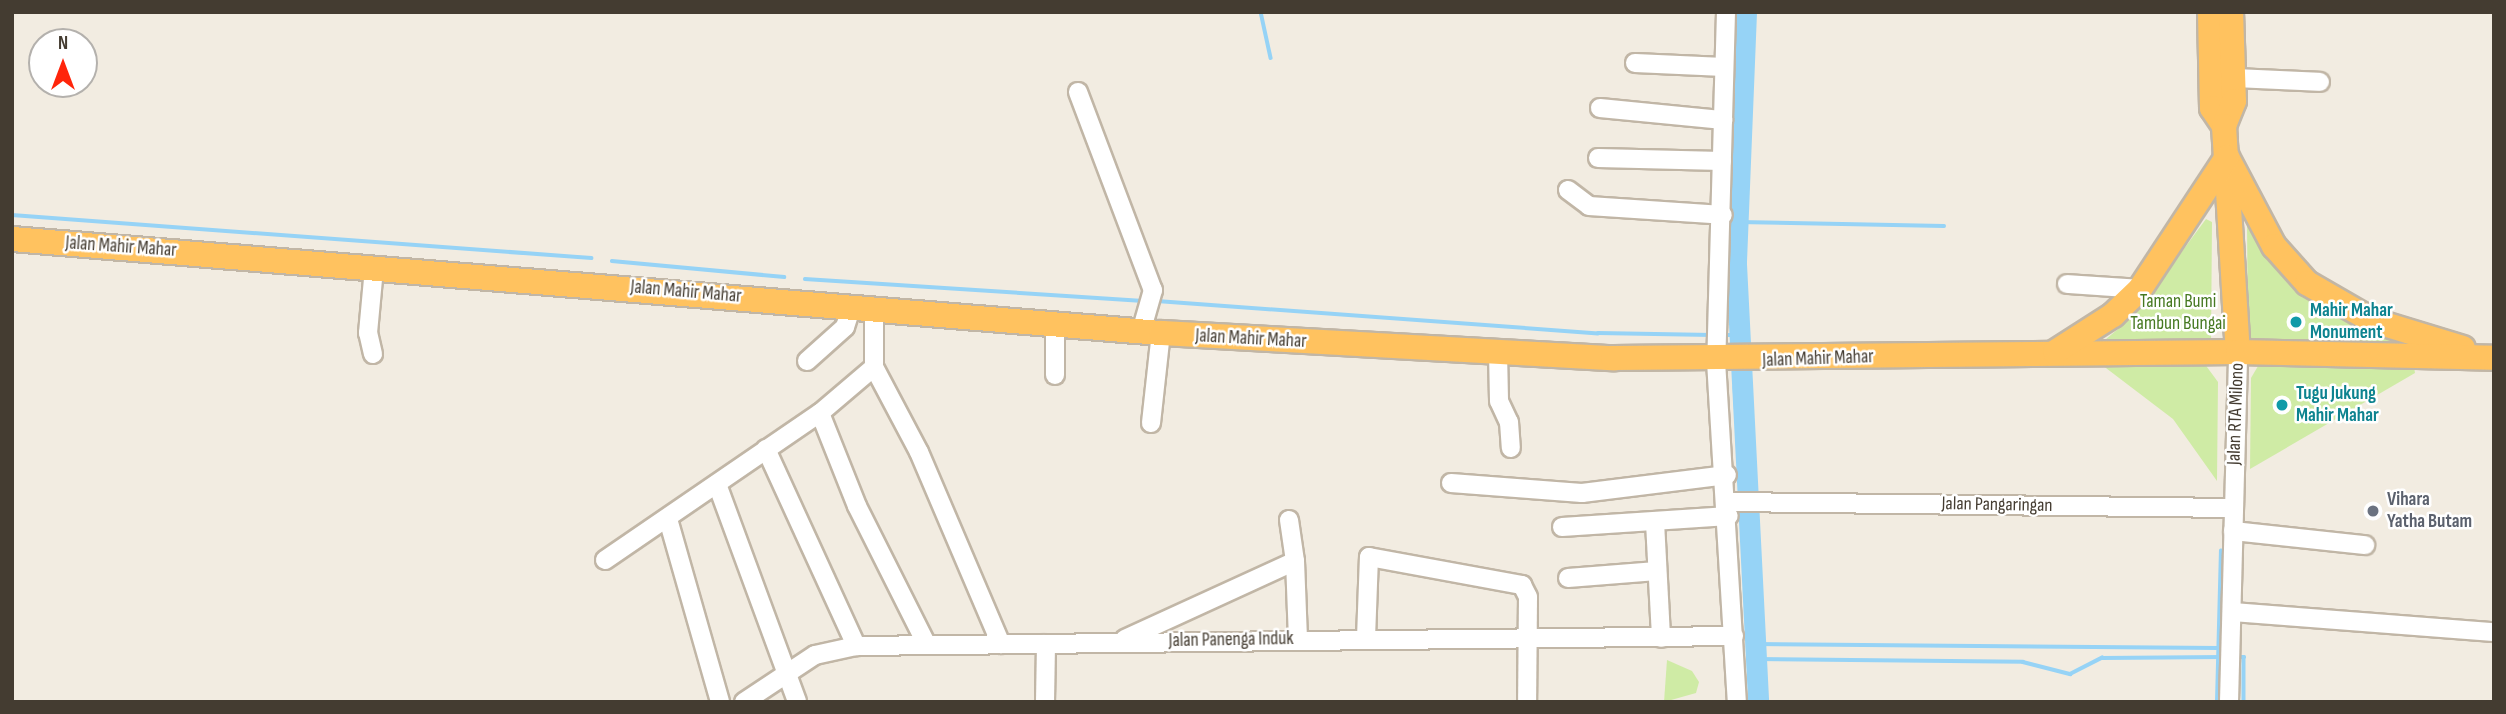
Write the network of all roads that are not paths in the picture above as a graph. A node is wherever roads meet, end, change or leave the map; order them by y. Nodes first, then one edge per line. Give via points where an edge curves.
1 (1726, 12) edge
2 (2210, 12) edge
3 (2231, 12) edge
4 (1635, 63) dead end
5 (1724, 67) junction
6 (2233, 78) junction
7 (2320, 82) dead end
8 (1078, 92) dead end
9 (1600, 108) dead end
10 (1723, 120) junction
11 (2224, 126) junction
12 (2227, 157) junction
13 (1598, 158) dead end
14 (1722, 161) junction
15 (1568, 190) dead end
16 (1723, 215) junction
17 (12, 239) edge
18 (374, 268) junction
19 (2067, 284) dead end
20 (2140, 289) junction
21 (863, 307) junction
22 (1055, 325) junction
23 (1151, 333) junction
24 (1498, 352) junction
25 (2055, 352) junction
26 (2238, 352) junction
27 (373, 354) dead end
28 (2494, 356) edge
29 (807, 361) dead end
30 (1720, 361) junction
31 (874, 367) junction
32 (1055, 375) dead end
33 (820, 413) junction
34 (1151, 423) dead end
35 (1511, 447) dead end
36 (766, 449) junction
37 (1727, 475) junction
38 (1451, 483) dead end
39 (717, 484) junction
40 (1732, 507) junction
41 (2234, 508) junction
42 (668, 519) junction
43 (1289, 520) dead end
44 (1655, 522) junction
45 (1562, 527) dead end
46 (2233, 531) junction
47 (2365, 545) dead end
48 (605, 560) dead end
49 (1295, 561) junction
50 (1657, 571) junction
51 (1568, 578) dead end
52 (2232, 612) junction
53 (2494, 632) edge
54 (1734, 636) junction
55 (1366, 638) junction
56 (1661, 638) junction
57 (1297, 639) junction
58 (1120, 641) junction
59 (1528, 642) junction
60 (926, 643) junction
61 (1001, 644) junction
62 (1046, 644) junction
63 (856, 646) junction
64 (787, 674) junction
65 (720, 702) edge
66 (744, 702) edge
67 (797, 702) edge
68 (1045, 702) edge
69 (1527, 702) edge
70 (1737, 702) edge
71 (2229, 702) edge

1 - 5 street
2 - 11 highway, Jalan RTA Milono via 2212,108
3 - 6 highway, Jalan RTA Milono
4 - 5 street
5 - 10 street
6 - 7 street
6 - 11 highway, Jalan RTA Milono via 2233,107
8 - 23 street via 1153,290
9 - 10 street
10 - 14 street
11 - 12 highway, Jalan RTA Milono
12 - 20 highway
12 - 26 highway, Jalan RTA Milono
12 - 28 highway via 2274,246 2314,288 2371,320
13 - 14 street
14 - 16 street
15 - 16 street via 1589,206
16 - 30 street
17 - 18 highway, Jalan Mahir Mahar
18 - 21 highway, Jalan Mahir Mahar
18 - 27 street via 368,332
19 - 20 street
20 - 25 highway via 2113,315
21 - 22 highway, Jalan Mahir Mahar
21 - 29 street
21 - 31 street
22 - 23 highway, Jalan Mahir Mahar
22 - 32 street
23 - 24 highway, Jalan Mahir Mahar
23 - 34 street
24 - 30 highway, Jalan Mahir Mahar
24 - 35 street via 1499,401
25 - 26 highway, Jalan Mahir Mahar
25 - 30 highway, Jalan Mahir Mahar
26 - 28 highway, Jalan Mahir Mahar
26 - 41 street, Jalan RTA Milono
30 - 37 street
31 - 33 street
31 - 61 street via 919,452
33 - 36 street
33 - 60 street via 857,506
36 - 39 street
36 - 63 street
37 - 38 street via 1571,494
37 - 40 street
39 - 42 street
39 - 64 street
40 - 41 street, Jalan Pangaringan via 1760,503
40 - 44 street, Jalan Pangaringan
40 - 54 street
41 - 46 street, Jalan RTA Milono
42 - 48 street
42 - 65 street
43 - 49 street
44 - 45 street, Jalan Pangaringan
44 - 50 street
46 - 47 street
46 - 52 street, Jalan RTA Milono
49 - 57 street
49 - 58 street
50 - 51 street
50 - 56 street
52 - 53 street
52 - 71 street, Jalan RTA Milono
54 - 56 street, Jalan Panenga Induk
54 - 70 street
55 - 57 street, Jalan Panenga Induk
55 - 59 street, Jalan Panenga Induk
55 - 59 street via 1366,561 1373,556 1525,586
56 - 59 street, Jalan Panenga Induk
57 - 58 street, Jalan Panenga Induk
58 - 62 street, Jalan Panenga Induk
59 - 69 street
60 - 61 street, Jalan Panenga Induk
60 - 63 street, Jalan Panenga Induk
61 - 62 street, Jalan Panenga Induk
62 - 68 street
63 - 64 street, Jalan Panenga Induk via 815,655
64 - 66 street, Jalan Panenga Induk
64 - 67 street

